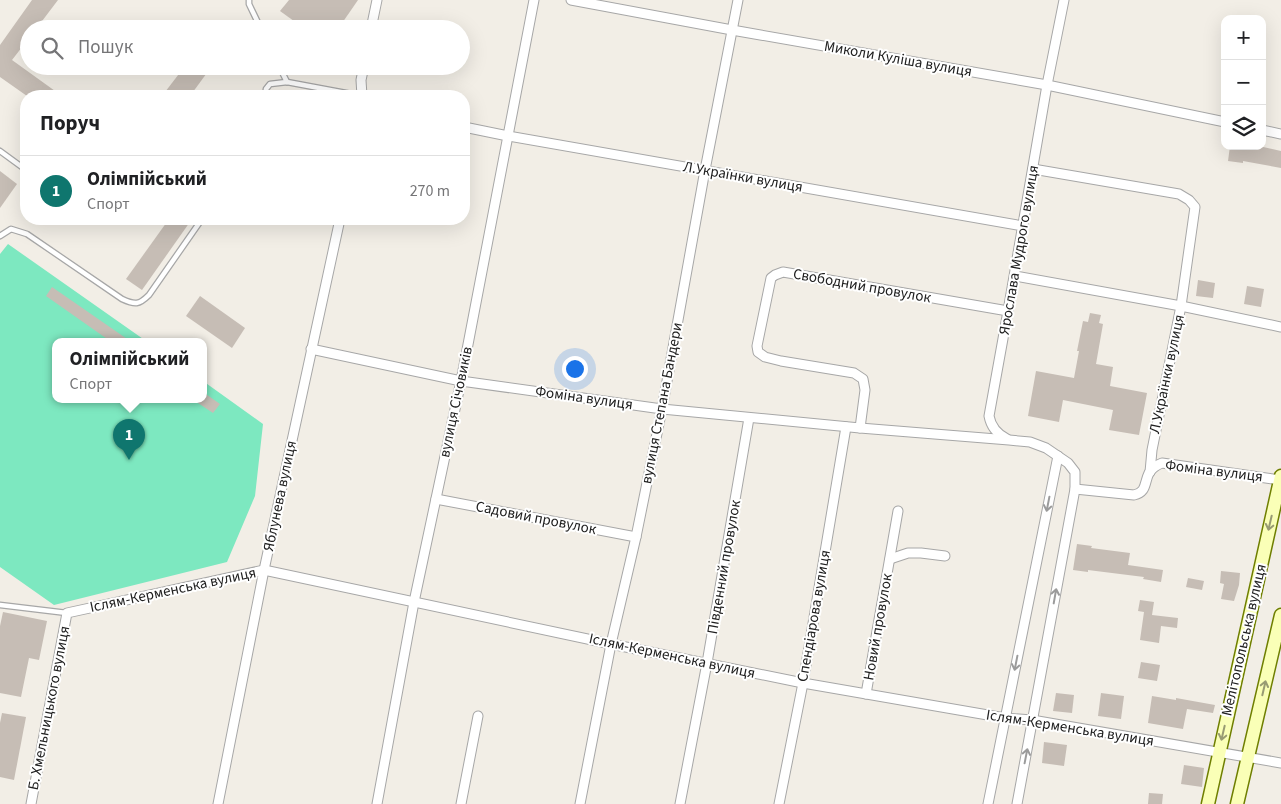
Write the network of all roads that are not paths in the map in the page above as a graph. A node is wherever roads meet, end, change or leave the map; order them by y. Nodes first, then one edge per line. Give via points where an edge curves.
1 (248, 0) edge
2 (377, 0) edge
3 (534, 0) edge
4 (571, 0) edge
5 (738, 0) edge
6 (1064, 0) edge
7 (257, 20) edge
8 (373, 20) edge
9 (732, 30) junction
10 (284, 75) edge
11 (362, 75) edge
12 (287, 82) junction
13 (1047, 85) junction
14 (266, 90) edge
15 (330, 90) edge
16 (362, 90) edge
17 (1221, 121) edge
18 (470, 128) edge
19 (1266, 131) edge
20 (1281, 134) edge
21 (508, 136) junction
22 (0, 151) edge
23 (20, 166) edge
24 (1033, 169) junction
25 (704, 170) junction
26 (198, 225) edge
27 (339, 225) edge
28 (1023, 226) junction
29 (0, 236) edge
30 (1014, 276) junction
31 (1181, 306) junction
32 (1008, 311) junction
33 (1281, 327) edge
34 (312, 349) junction
35 (461, 381) junction
36 (662, 409) junction
37 (749, 418) junction
38 (846, 427) junction
39 (860, 428) junction
40 (1009, 440) junction
41 (1058, 456) junction
42 (1150, 472) junction
43 (1281, 478) edge
44 (1075, 489) junction
45 (436, 499) junction
46 (898, 511) dead end
47 (636, 537) junction
48 (945, 556) dead end
49 (890, 559) junction
50 (264, 570) junction
51 (414, 602) junction
52 (0, 605) edge
53 (67, 613) junction
54 (1281, 615) edge
55 (611, 644) junction
56 (707, 663) junction
57 (803, 683) junction
58 (866, 694) junction
59 (478, 716) dead end
60 (1005, 718) junction
61 (1032, 720) junction
62 (1219, 752) junction
63 (1247, 757) junction
64 (1281, 763) edge
65 (31, 804) edge
66 (218, 804) edge
67 (377, 804) edge
68 (461, 804) edge
69 (580, 804) edge
70 (680, 804) edge
71 (779, 804) edge
72 (988, 804) edge
73 (1017, 804) edge
74 (1208, 804) edge
75 (1237, 804) edge

1 - 7 lane
2 - 8 street
3 - 21 street, вулиця Січовиків
4 - 9 street, Миколи Куліша вулиця
5 - 9 street, вулиця Степана Бандери
6 - 13 street, Ярослава Мудрого вулиця
9 - 13 street, Миколи Куліша вулиця
9 - 25 street, вулиця Степана Бандери
10 - 12 lane
11 - 16 street
12 - 14 lane via 270,84
12 - 15 lane
13 - 17 street, Миколи Куліша вулиця
13 - 24 street, Ярослава Мудрого вулиця
18 - 21 street, Л.Українки вулиця
19 - 20 street
21 - 25 street, Л.Українки вулиця
21 - 35 street, вулиця Січовиків
22 - 23 lane
24 - 28 street, Ярослава Мудрого вулиця
24 - 31 street, Л.Українки вулиця via 1179,194 1189,200 1195,207
25 - 28 street, Л.Українки вулиця
25 - 36 street, вулиця Степана Бандери
26 - 29 lane via 149,295 142,302 132,304 27,234 11,229
27 - 34 street, Яблунева вулиця
28 - 30 street, Ярослава Мудрого вулиця
30 - 31 street, Л.Українки вулиця
30 - 32 street, Ярослава Мудрого вулиця
31 - 33 street, Л.Українки вулиця
31 - 42 street, Л.Українки вулиця
32 - 39 street, Свободний провулок via 783,272 771,278 758,352 781,361 854,373 863,379 865,390
32 - 40 street, Ярослава Мудрого вулиця via 989,416 994,429
34 - 35 street, Фоміна вулиця
34 - 50 street, Яблунева вулиця
35 - 36 street, Фоміна вулиця
35 - 45 street, вулиця Січовиків
36 - 37 street, Фоміна вулиця
36 - 47 street, вулиця Степана Бандери
37 - 38 street, Фоміна вулиця
37 - 56 street, Південний провулок
38 - 39 street, Фоміна вулиця
38 - 57 street, Спендіарова вулиця
39 - 40 street, Фоміна вулиця
40 - 41 street via 1030,442
41 - 44 street via 1075,472
41 -> 60 street
42 - 43 street, Фоміна вулиця via 1162,462 1168,462
42 - 44 street, Фоміна вулиця via 1140,494
43 -> 62 street, Мелітопольська вулиця
61 -> 44 street
45 - 47 street, Садовий провулок
45 - 51 street, вулиця Січовиків
46 - 49 street, Новий провулок
47 - 55 street, вулиця Степана Бандери
48 - 49 street, Новий провулок via 908,553
49 - 58 street, Новий провулок
50 - 51 street, Іслям-Керменська вулиця
50 - 53 street, Іслям-Керменська вулиця
50 - 66 street, Яблунева вулиця
51 - 55 street, Іслям-Керменська вулиця
51 - 67 street, вулиця Січовиків
52 - 53 lane
53 - 65 street, Б. Хмельницького вулиця
63 -> 54 street, Мелітопольська вулиця
55 - 56 street, Іслям-Керменська вулиця
55 - 69 street, вулиця Степана Бандери
56 - 57 street, Іслям-Керменська вулиця
56 - 70 street, Південний провулок
57 - 58 street, Іслям-Керменська вулиця
57 - 71 street, Спендіарова вулиця
58 - 60 street, Іслям-Керменська вулиця
59 - 68 street
60 - 61 street, Іслям-Керменська вулиця
60 - 72 street
61 - 62 street, Іслям-Керменська вулиця
73 -> 61 street
62 - 63 street, Іслям-Керменська вулиця
62 - 74 street, Мелітопольська вулиця
63 - 64 street, Іслям-Керменська вулиця
63 - 75 street, Мелітопольська вулиця

